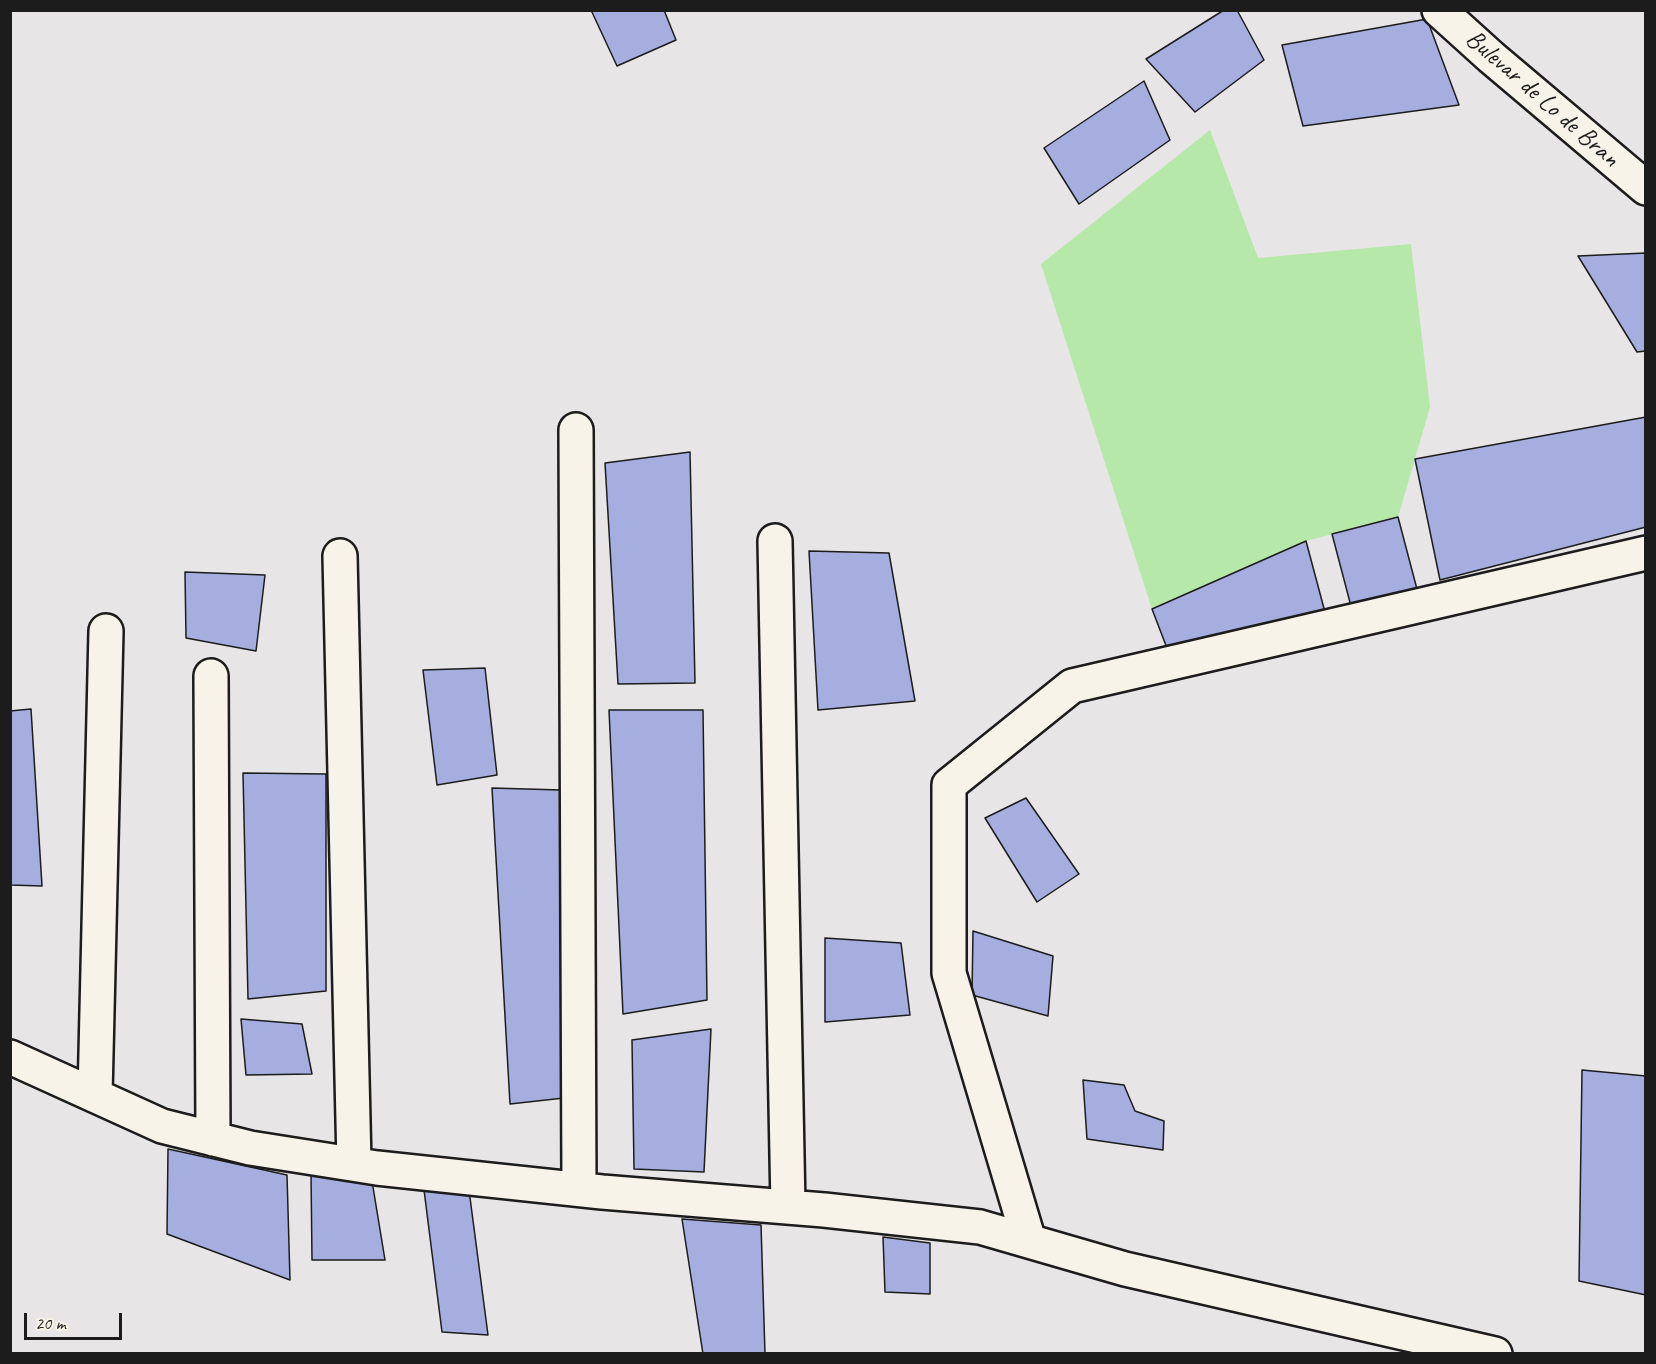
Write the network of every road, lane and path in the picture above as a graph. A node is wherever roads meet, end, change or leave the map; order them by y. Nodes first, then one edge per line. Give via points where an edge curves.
1 (1439, 10) edge
2 (1646, 188) edge
3 (576, 430) dead end
4 (775, 541) dead end
5 (1646, 553) edge
6 (340, 556) dead end
7 (106, 631) dead end
8 (211, 675) dead end
9 (10, 1058) edge
10 (95, 1095) junction
11 (213, 1139) junction
12 (354, 1164) junction
13 (579, 1189) junction
14 (788, 1207) junction
15 (1029, 1241) junction
16 (1495, 1353) edge

1 - 2 street, Bulevar de Lo de Bran
3 - 13 street
4 - 14 street
5 - 15 street via 1072,686 949,784 949,973
6 - 12 street
7 - 10 street
8 - 11 street
9 - 10 street
10 - 11 street via 162,1126
11 - 12 street
12 - 13 street
13 - 14 street
14 - 15 street via 980,1227
15 - 16 street via 1125,1269

